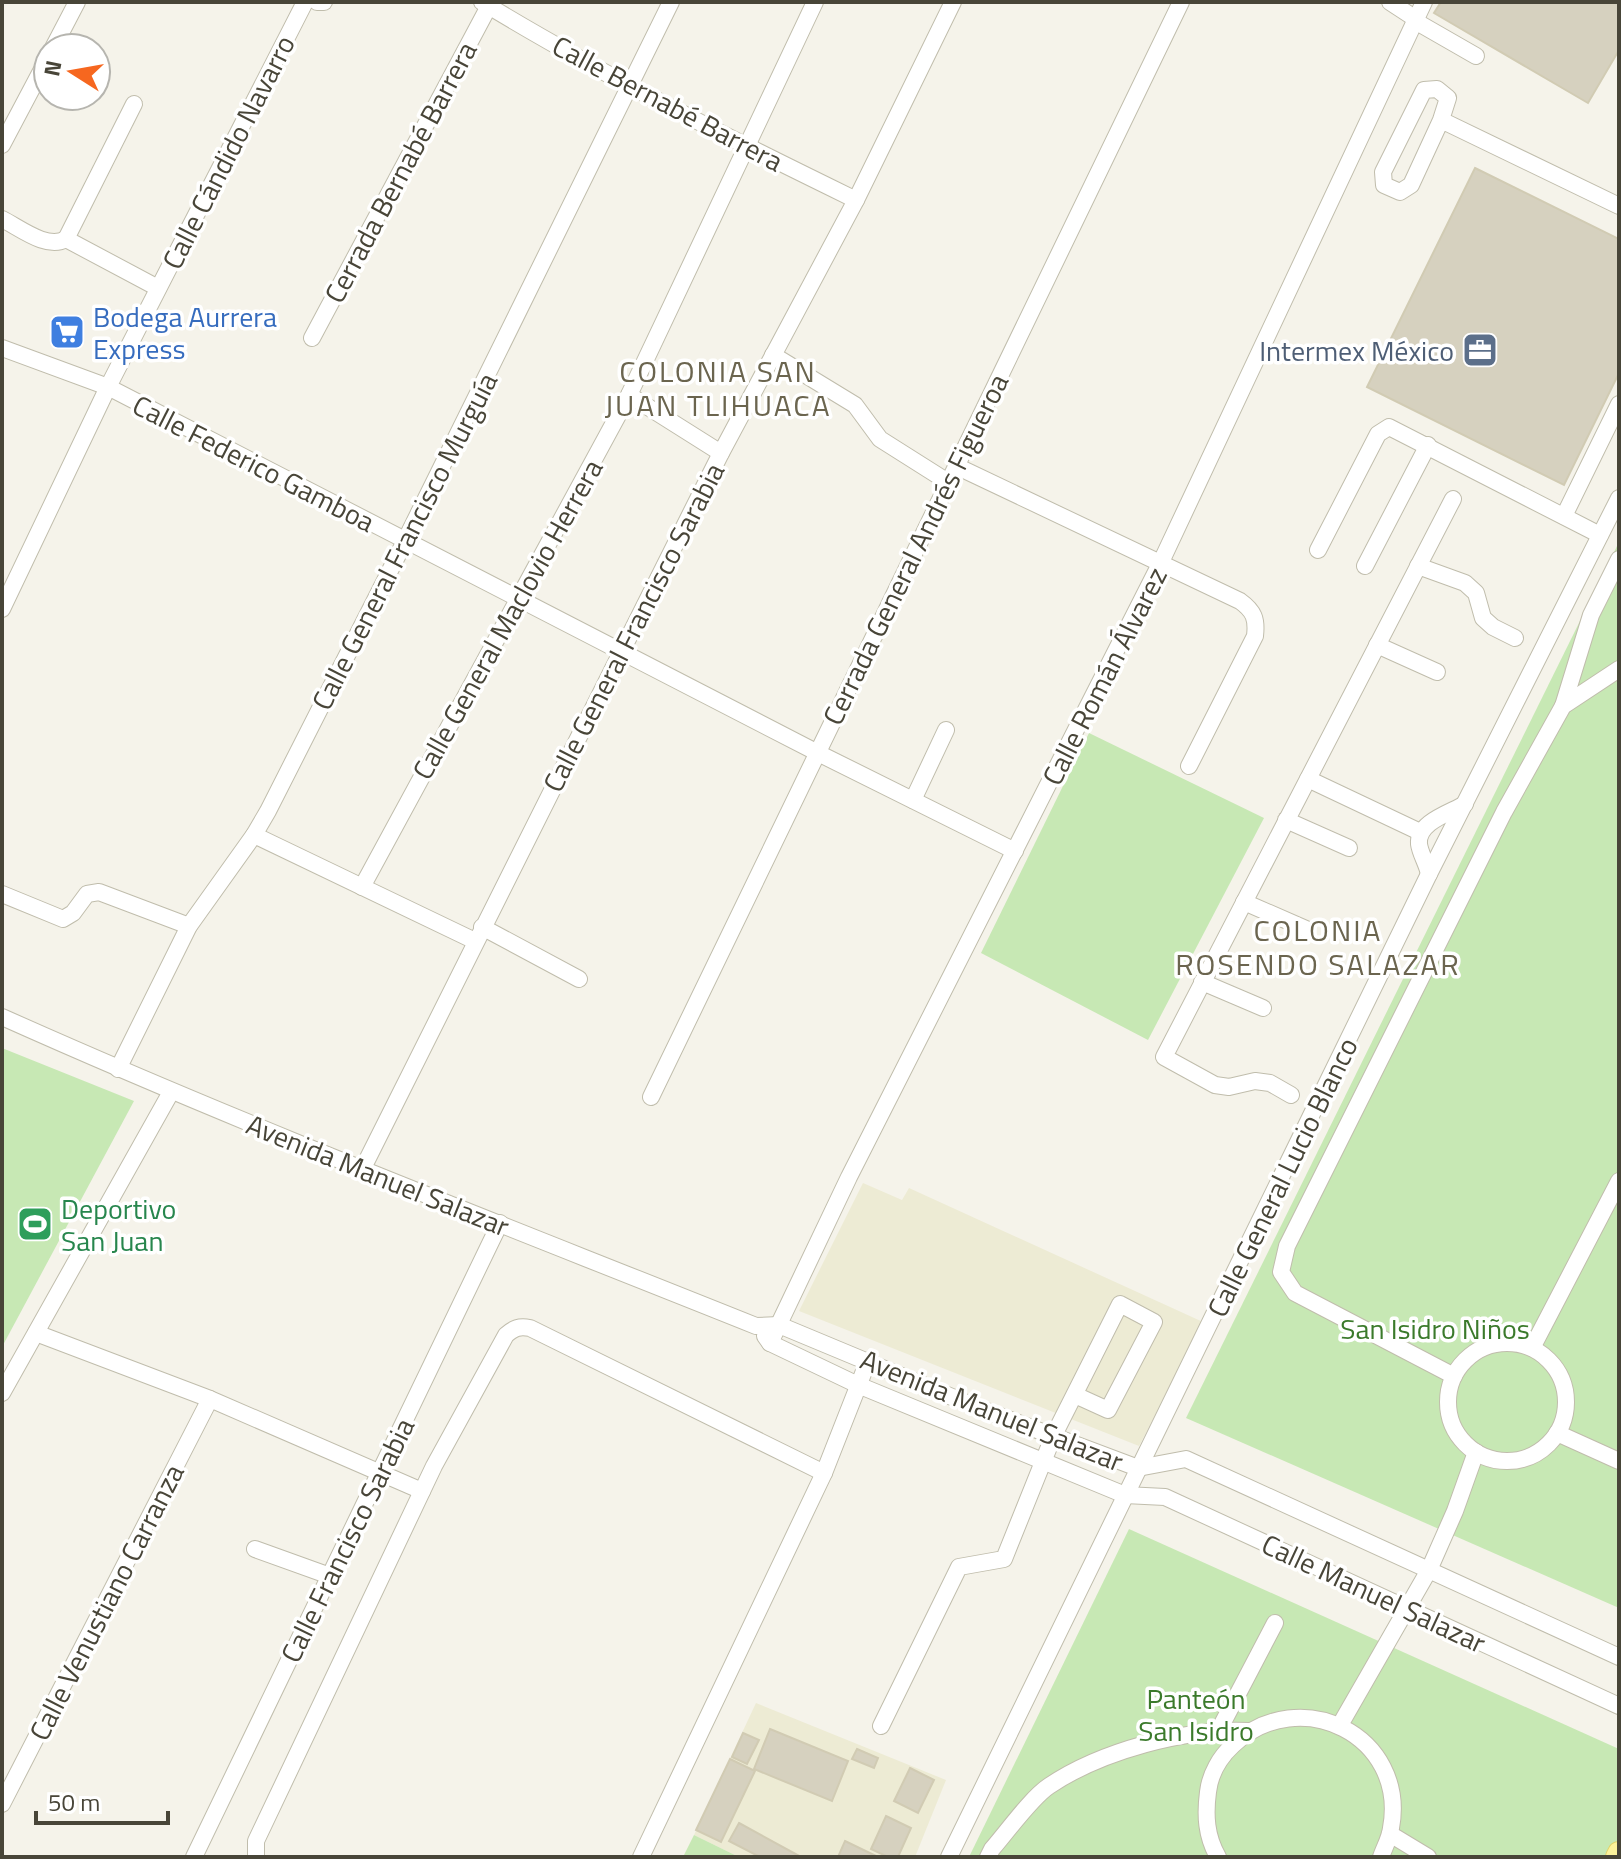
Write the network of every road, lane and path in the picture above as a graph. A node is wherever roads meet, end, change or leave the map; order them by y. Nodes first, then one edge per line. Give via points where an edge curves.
1 (77, 2) edge
2 (305, 2) edge
3 (317, 2) edge
4 (324, 2) edge
5 (671, 2) edge
6 (815, 2) edge
7 (953, 2) edge
8 (1181, 2) edge
9 (1390, 2) edge
10 (1424, 2) edge
11 (486, 4) edge
12 (1415, 20) junction
13 (61, 32) edge
14 (1476, 56) dead end
15 (630, 86) junction
16 (32, 88) edge
17 (134, 104) dead end
18 (1441, 120) junction
19 (2, 145) edge
20 (746, 147) junction
21 (856, 200) junction
22 (1619, 206) edge
23 (2, 219) edge
24 (66, 239) junction
25 (158, 288) junction
26 (312, 338) dead end
27 (2, 348) edge
28 (773, 355) junction
29 (108, 387) junction
30 (629, 395) junction
31 (1619, 404) edge
32 (1428, 445) junction
33 (721, 453) junction
34 (956, 466) junction
35 (948, 482) junction
36 (1619, 498) edge
37 (1453, 499) dead end
38 (1564, 516) junction
39 (1600, 535) junction
40 (405, 541) junction
41 (1318, 550) dead end
42 (1619, 559) edge
43 (1161, 562) junction
44 (1365, 566) dead end
45 (1418, 566) junction
46 (519, 598) junction
47 (2, 609) edge
48 (1515, 638) dead end
49 (1377, 645) junction
50 (622, 650) junction
51 (1619, 669) edge
52 (1437, 672) dead end
53 (1563, 706) junction
54 (946, 730) dead end
55 (816, 752) junction
56 (1189, 766) dead end
57 (1308, 779) junction
58 (913, 800) junction
59 (1465, 804) junction
60 (1286, 820) junction
61 (1420, 832) junction
62 (254, 835) junction
63 (1349, 848) dead end
64 (1015, 851) junction
65 (1429, 874) junction
66 (362, 887) junction
67 (2, 894) edge
68 (1244, 902) junction
69 (189, 926) junction
70 (1306, 929) dead end
71 (478, 934) junction
72 (579, 979) dead end
73 (1202, 982) junction
74 (1263, 1008) dead end
75 (2, 1017) edge
76 (118, 1069) junction
77 (171, 1092) junction
78 (1291, 1095) dead end
79 (651, 1097) dead end
80 (362, 1170) junction
81 (1619, 1181) edge
82 (500, 1223) junction
83 (779, 1325) junction
84 (756, 1326) junction
85 (36, 1333) junction
86 (770, 1343) junction
87 (1532, 1348) junction
88 (868, 1361) junction
89 (1454, 1376) junction
90 (858, 1385) junction
91 (2, 1393) edge
92 (1075, 1395) junction
93 (210, 1399) junction
94 (976, 1407) junction
95 (967, 1430) junction
96 (1557, 1433) junction
97 (1053, 1437) junction
98 (1476, 1452) junction
99 (1044, 1461) junction
100 (1619, 1461) edge
101 (1138, 1468) junction
102 (380, 1472) junction
103 (824, 1473) junction
104 (422, 1491) junction
105 (1125, 1495) junction
106 (255, 1549) dead end
107 (1429, 1570) junction
108 (330, 1576) junction
109 (1408, 1609) junction
110 (1275, 1623) dead end
111 (1619, 1657) edge
112 (1619, 1706) edge
113 (1340, 1725) junction
114 (881, 1726) dead end
115 (1219, 1730) junction
116 (1248, 1731) junction
117 (2, 1804) edge
118 (1390, 1834) junction
119 (194, 1857) edge
120 (256, 1857) edge
121 (641, 1857) edge
122 (949, 1857) edge
123 (988, 1857) edge
124 (1218, 1857) edge
125 (1381, 1857) edge
126 (1428, 1857) edge

1 - 13 street
2 - 25 street, Calle Cándido Navarro
3 - 4 street
5 - 15 street, Calle General Francisco Murguía
6 - 20 street, Calle General Maclovio Herrera
7 - 21 street, Calle General Francisco Sarabia
8 - 34 street, Cerrada General Andrés Figueroa
9 - 12 street
10 - 12 street, Calle Román Álvarez
11 - 15 street, Calle Bernabé Barrera
11 - 26 street, Cerrada Bernabé Barrera
12 - 14 street
12 - 43 street, Calle Román Álvarez
15 - 20 street, Calle Bernabé Barrera
15 - 40 street, Calle General Francisco Murguía
16 - 19 street
17 - 24 street
18 - 18 street via 1448,98 1437,89 1424,90 1383,172 1384,185 1400,192 1411,185
18 - 22 street
20 - 21 street, Calle Bernabé Barrera
20 - 30 street, Calle General Maclovio Herrera
21 - 28 street, Calle General Francisco Sarabia
23 - 24 street via 47,242
24 - 25 street
25 - 29 street, Calle Cándido Navarro
27 - 29 street, Calle Federico Gamboa
28 - 33 street, Calle General Francisco Sarabia
28 - 35 street via 855,405 880,439
29 - 40 street, Calle Federico Gamboa
29 - 47 street, Calle Cándido Navarro
30 - 33 street
30 - 46 street, Calle General Maclovio Herrera
31 - 38 street
32 - 38 street
32 - 41 street via 1395,428 1382,429
32 - 44 street
33 - 50 street, Calle General Francisco Sarabia
34 - 35 street, Cerrada General Andrés Figueroa
34 - 43 street
35 - 55 street, Cerrada General Andrés Figueroa
36 - 39 street, Calle General Lucio Blanco
37 - 45 street
38 - 39 street
39 - 59 street, Calle General Lucio Blanco
40 - 46 street, Calle Federico Gamboa
40 - 62 street, Calle General Francisco Murguía
42 - 53 street via 1591,615
43 - 56 street via 1240,601 1257,621 1255,636
43 - 64 street, Calle Román Álvarez
45 - 48 street via 1465,583 1476,593 1483,618
45 - 49 street
46 - 50 street, Calle Federico Gamboa
46 - 66 street, Calle General Maclovio Herrera
49 - 52 street
49 - 57 street
50 - 55 street, Calle Federico Gamboa
50 - 71 street, Calle General Francisco Sarabia
51 - 53 street
53 - 89 street via 1504,812 1287,1246 1281,1272 1295,1293
54 - 58 street
55 - 58 street, Calle Federico Gamboa
55 - 79 street, Cerrada General Andrés Figueroa
57 - 60 street
57 - 61 street
58 - 64 street, Calle Federico Gamboa
59 - 61 street
59 - 65 street, Calle General Lucio Blanco
60 - 63 street
60 - 68 street
61 - 65 street via 1419,847
62 - 66 street
62 - 69 street, Calle General Francisco Murguía
64 - 83 street, Calle Román Álvarez
65 - 101 street, Calle General Lucio Blanco
66 - 71 street
67 - 69 street via 63,919 87,894 99,892
68 - 70 street
68 - 73 street
69 - 76 street, Calle General Francisco Murguía
71 - 72 street
71 - 80 street, Calle General Francisco Sarabia
73 - 74 street
73 - 78 street via 1164,1057 1215,1085 1255,1081
75 - 76 street, Avenida Manuel Salazar
76 - 77 street, Avenida Manuel Salazar
77 - 80 street, Avenida Manuel Salazar
77 - 85 street
80 - 82 street, Avenida Manuel Salazar
81 - 87 street
82 - 84 street, Avenida Manuel Salazar
82 - 102 street, Calle Francisco Sarabia
83 - 84 street, Avenida Manuel Salazar
83 - 86 street, Calle Román Álvarez
83 - 88 street, Avenida Manuel Salazar
84 - 86 street, Avenida Manuel Salazar
85 - 91 street
85 - 93 street
86 - 90 street, Avenida Manuel Salazar
87 - 89 street via 1514,1343 1487,1347 1464,1361
87 - 96 street via 1560,1375 1566,1394
88 - 90 street
88 - 94 street, Avenida Manuel Salazar
89 - 98 street via 1449,1414 1455,1431
90 - 95 street, Avenida Manuel Salazar
90 - 103 street
92 - 92 street via 1108,1410 1154,1322 1120,1304
92 - 97 street
93 - 102 street
93 - 117 street, Calle Venustiano Carranza
94 - 95 street
94 - 97 street, Avenida Manuel Salazar
95 - 99 street, Avenida Manuel Salazar
96 - 98 street via 1524,1459 1504,1461
96 - 100 street
97 - 99 street
97 - 101 street, Avenida Manuel Salazar
98 - 107 street
99 - 105 street, Avenida Manuel Salazar
99 - 114 street via 1004,1559 959,1567
101 - 105 street, Calle General Lucio Blanco
101 - 107 street, Calle Manuel Salazar via 1186,1459
102 - 104 street
102 - 108 street, Calle Francisco Sarabia
103 - 104 street via 521,1327 506,1335
103 - 121 street
104 - 120 street via 256,1841
105 - 109 street, Calle Manuel Salazar via 1165,1497
105 - 122 street, Calle General Lucio Blanco
106 - 108 street
107 - 109 street
107 - 111 street, Calle Manuel Salazar
108 - 119 street, Calle Francisco Sarabia
109 - 112 street, Calle Manuel Salazar
109 - 113 street
110 - 115 street
113 - 116 street via 1309,1716 1277,1718
113 - 118 street via 1366,1743 1384,1770 1393,1799
115 - 116 street
115 - 123 street via 1093,1762 1047,1787
116 - 124 street via 1224,1753 1209,1781 1205,1813
118 - 125 street
118 - 126 street

